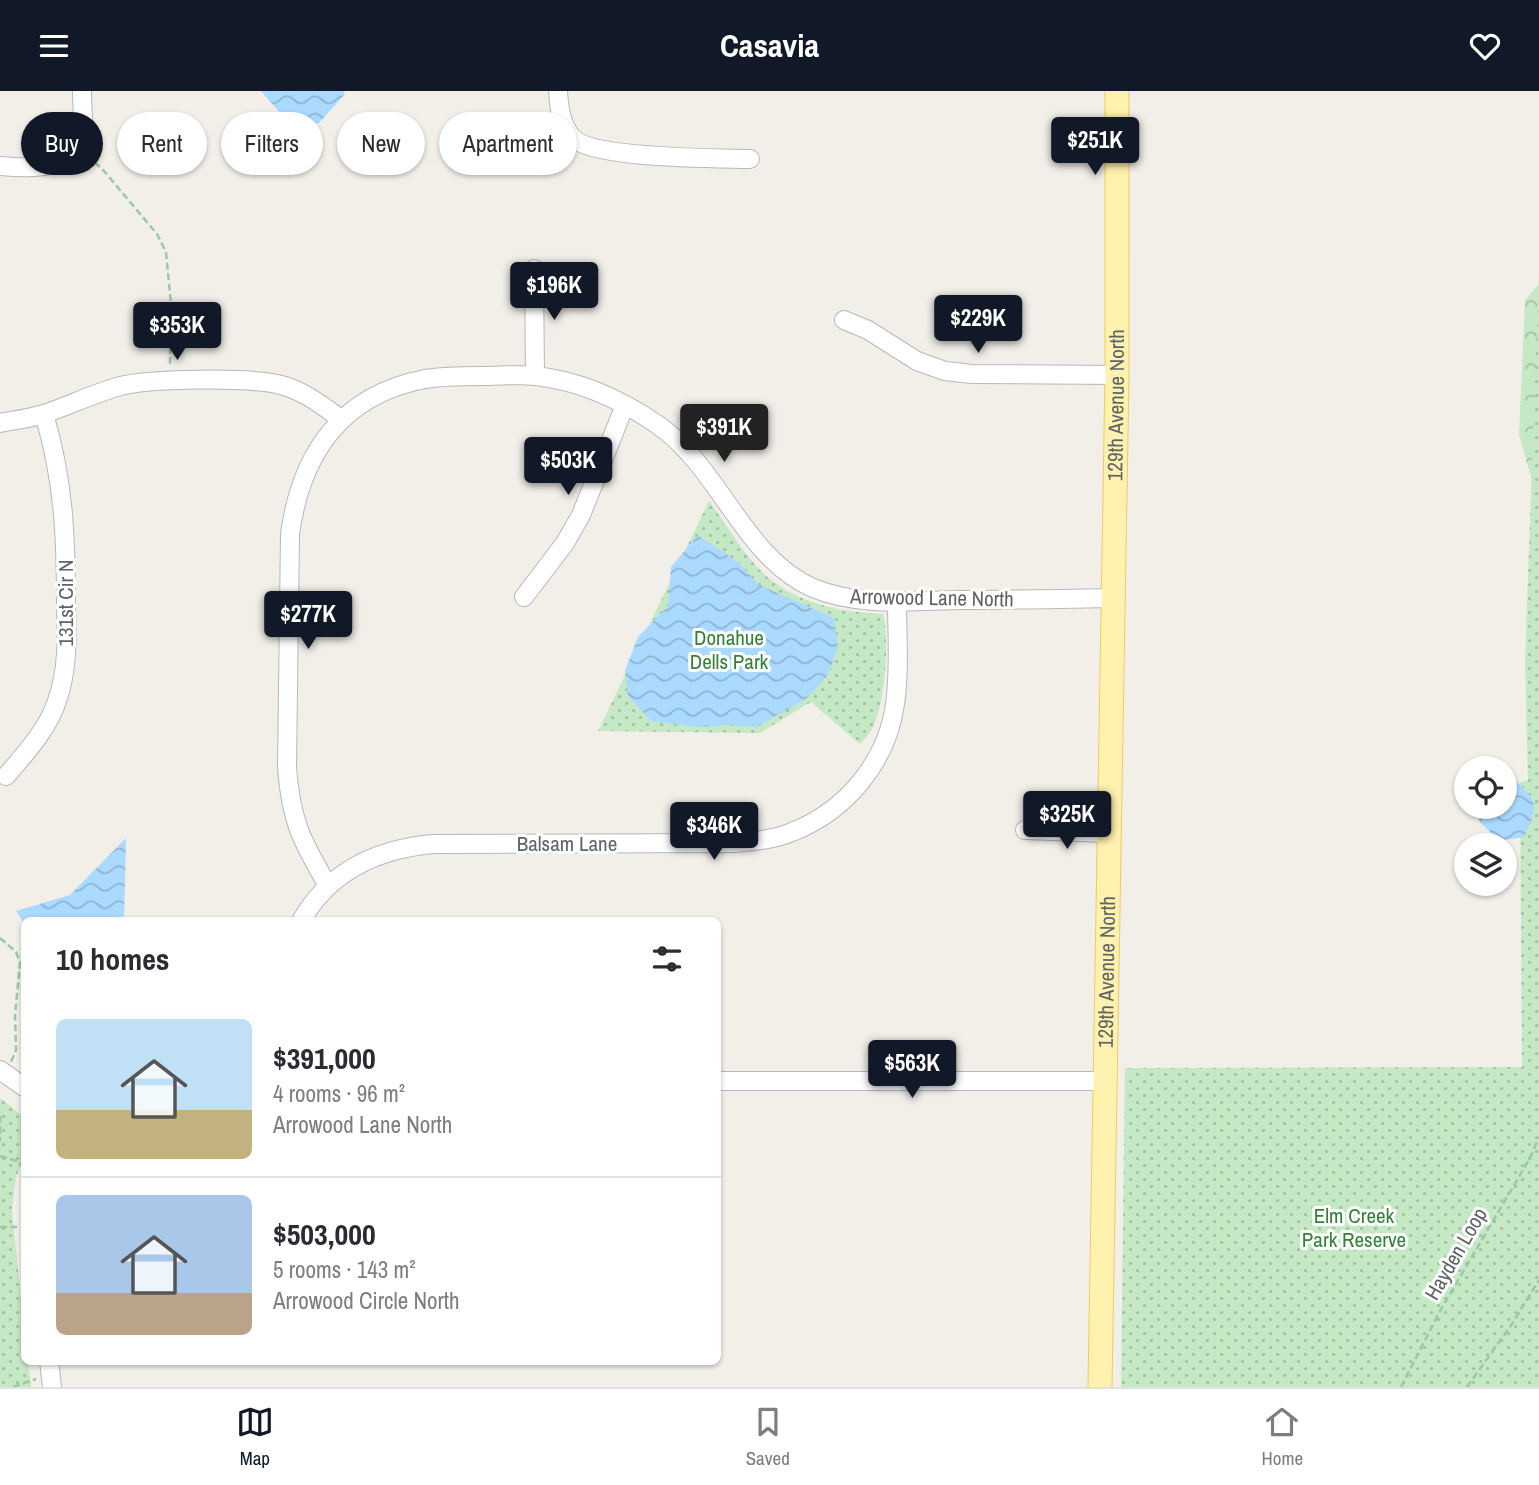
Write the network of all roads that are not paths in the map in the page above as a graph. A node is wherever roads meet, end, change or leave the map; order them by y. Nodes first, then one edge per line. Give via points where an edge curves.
1 (82, 91) edge
2 (558, 91) edge
3 (1117, 91) edge
4 (750, 159) dead end
5 (0, 166) edge
6 (534, 269) dead end
7 (844, 320) dead end
8 (1117, 375) junction
9 (535, 376) junction
10 (625, 405) junction
11 (44, 414) junction
12 (341, 419) junction
13 (0, 423) edge
14 (524, 597) dead end
15 (1113, 598) junction
16 (897, 601) junction
17 (6, 776) dead end
18 (1025, 830) dead end
19 (1110, 833) junction
20 (327, 884) junction
21 (304, 917) edge
22 (2, 1072) edge
23 (721, 1081) edge
24 (1106, 1081) junction
25 (21, 1085) edge
26 (49, 1365) edge
27 (52, 1387) edge
28 (1100, 1387) edge

1 - 5 street via 82,132 68,157 56,165
2 - 4 street via 559,111 573,139 587,146 646,156
3 - 8 main road, 129th Avenue North
6 - 9 street
7 - 8 street via 917,361 945,371
8 - 15 main road, 129th Avenue North
9 - 10 street, Arrowood Lane North via 592,389
9 - 12 street, Arrowood Lane North via 426,379 395,387
10 - 14 street via 581,515
10 - 16 street, Arrowood Lane North via 659,425 686,449 768,557 788,573 841,597
11 - 12 street via 119,386 254,381 280,385
11 - 13 street
11 - 17 street, 131st Cir N via 65,518 66,657 57,703
12 - 20 street, Arrowood Lane North via 305,472 290,534 289,795 304,847
15 - 16 street, Arrowood Lane North
15 - 19 main road, 129th Avenue North
16 - 20 street, Balsam Lane via 896,694 888,732 861,783 816,821 762,841 734,843 405,847 378,855
18 - 19 street
19 - 24 main road, 129th Avenue North
20 - 21 street
22 - 25 street
23 - 24 street
24 - 28 main road, 129th Avenue North
26 - 27 street

